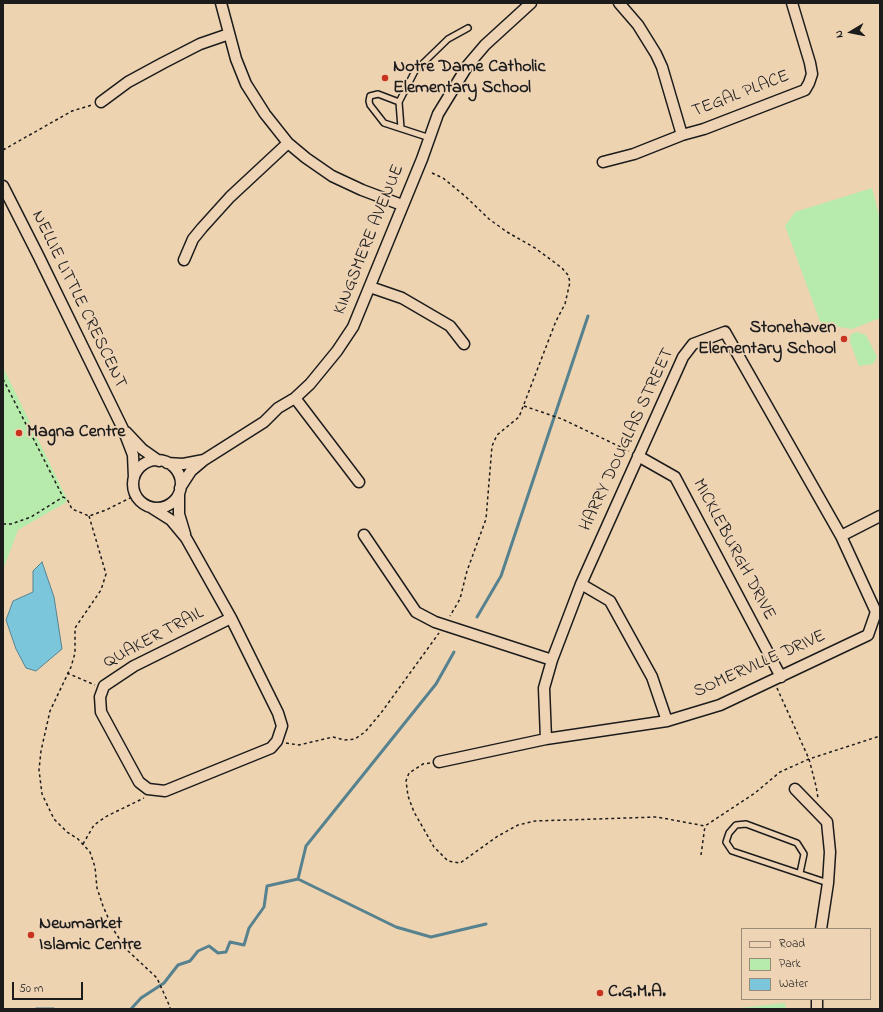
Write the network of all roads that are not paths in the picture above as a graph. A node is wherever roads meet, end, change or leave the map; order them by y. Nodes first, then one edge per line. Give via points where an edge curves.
1 (221, 3) edge
2 (531, 3) edge
3 (619, 3) edge
4 (792, 3) edge
5 (468, 28) dead end
6 (229, 34) junction
7 (101, 102) road end
8 (399, 102) junction
9 (401, 128) junction
10 (682, 135) junction
11 (430, 138) junction
12 (288, 143) junction
13 (603, 162) dead end
14 (3, 186) edge
15 (402, 205) junction
16 (184, 260) dead end
17 (370, 287) junction
18 (464, 344) dead end
19 (295, 398) junction
20 (123, 429) junction
21 (638, 456) junction
22 (204, 460) junction
23 (163, 462) junction
24 (134, 478) junction
25 (359, 482) dead end
26 (180, 491) junction
27 (152, 508) junction
28 (880, 516) edge
29 (364, 535) dead end
30 (841, 536) junction
31 (186, 538) junction
32 (581, 584) junction
33 (231, 618) junction
34 (552, 660) junction
35 (777, 679) junction
36 (666, 721) junction
37 (546, 739) junction
38 (439, 762) road end
39 (795, 789) dead end
40 (800, 873) junction
41 (828, 883) junction
42 (821, 928) edge

1 - 6 street
2 - 11 street, KINGSMERE AVENUE via 485,44 468,65 438,114
3 - 10 street via 638,25 662,67
4 - 10 street, TEGAL PLACE via 812,74 805,90
5 - 8 lane via 448,39 415,70
6 - 7 street via 200,44 128,82
6 - 12 street via 246,84
8 - 9 lane
8 - 9 lane via 378,94 370,96 369,101 384,123
9 - 11 lane
10 - 13 street, TEGAL PLACE via 634,154
11 - 15 street, KINGSMERE AVENUE
12 - 15 street via 332,176
12 - 16 street via 230,197 202,228 193,239
14 - 20 street, NELLIE LITTLE CRESCENT
15 - 17 street, KINGSMERE AVENUE
17 - 18 street via 402,298 450,326
17 - 19 street, KINGSMERE AVENUE via 349,333 325,368
19 - 22 street, KINGSMERE AVENUE via 278,408 264,422
19 - 25 street
20 - 23 street, NELLIE LITTLE CRESCENT via 142,448
20 - 24 street, NELLIE LITTLE CRESCENT via 133,454
21 - 30 street, HARRY DOUGLAS STREET via 683,357 693,344 725,332
21 - 32 street, HARRY DOUGLAS STREET
21 - 35 street, MICKLEBURGH DRIVE via 675,476
22 - 23 street, KINGSMERE AVENUE via 183,464
22 - 26 street, KINGSMERE AVENUE via 191,471
23 - 24 street via 150,462 142,466
23 - 26 street via 172,466 178,473
24 - 27 street via 136,495
26 - 27 street via 174,501 167,506
26 - 31 street, QUAKER TRAIL via 179,514
27 - 31 street, QUAKER TRAIL via 171,520
28 - 30 street
29 - 34 street via 416,612 444,625
30 - 35 street, SOMERVILLE DRIVE via 876,612 868,635
31 - 33 street, QUAKER TRAIL
32 - 34 street, HARRY DOUGLAS STREET
32 - 36 street via 610,601 652,677
33 - 33 street, QUAKER TRAIL via 134,666 103,688 99,704 103,718 139,782 148,789 164,791 271,748 276,741 282,726 281,721
34 - 37 street, HARRY DOUGLAS STREET via 544,688
35 - 36 street, SOMERVILLE DRIVE via 720,705
36 - 37 street, SOMERVILLE DRIVE
37 - 38 street, SOMERVILLE DRIVE
39 - 41 street via 827,822 830,852
40 - 40 lane via 804,854 797,843 746,824 736,825 729,833 726,842 732,851
40 - 41 lane
41 - 42 street

